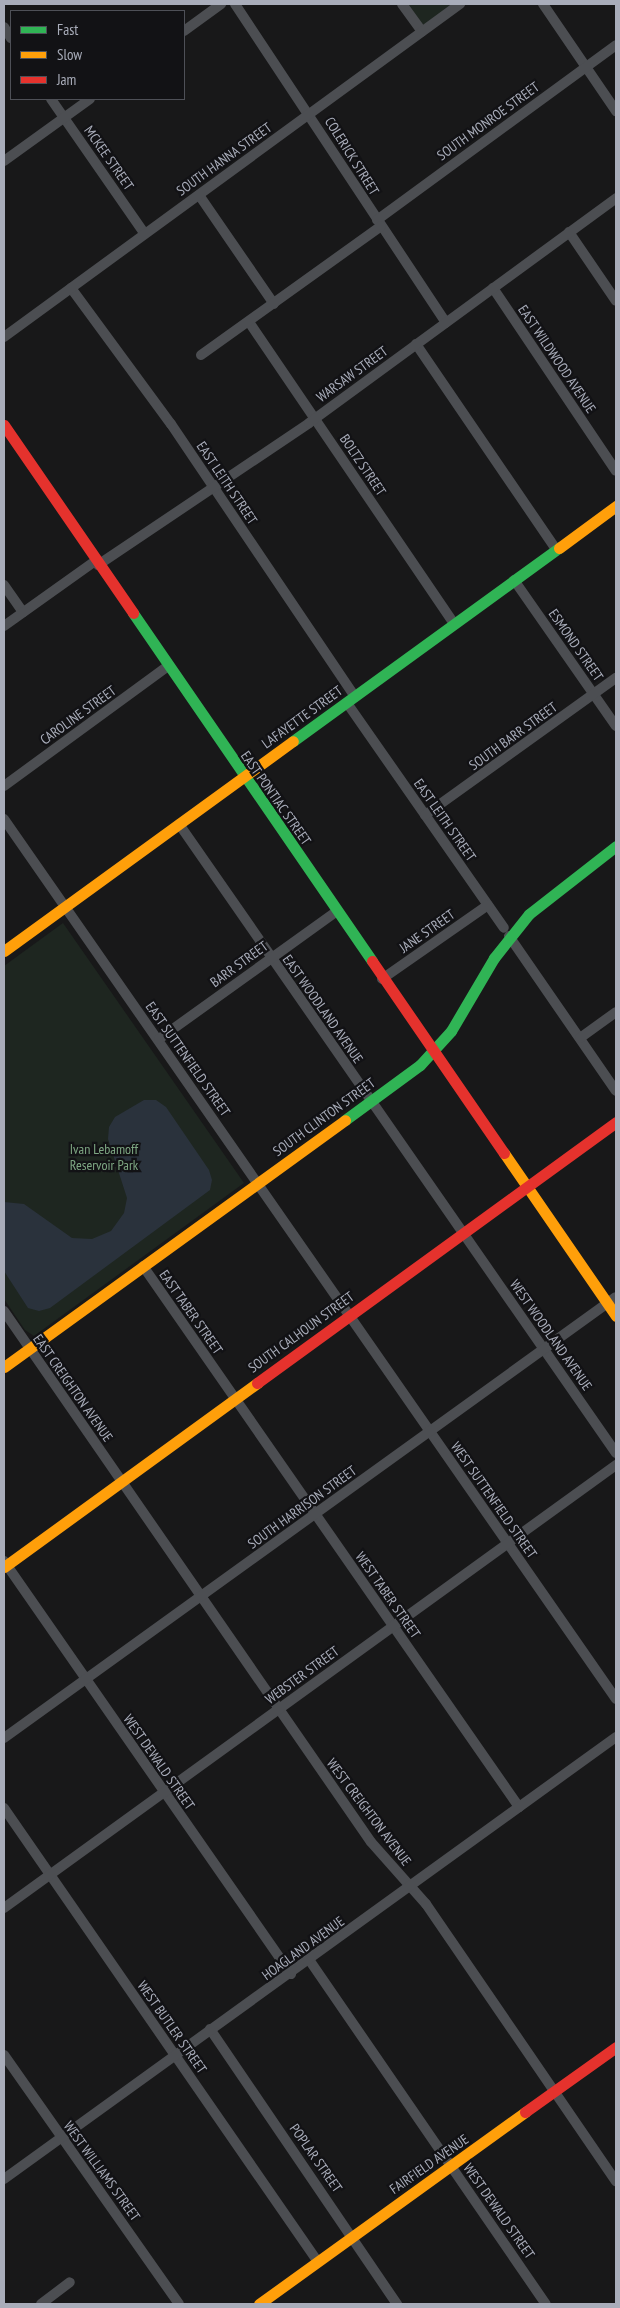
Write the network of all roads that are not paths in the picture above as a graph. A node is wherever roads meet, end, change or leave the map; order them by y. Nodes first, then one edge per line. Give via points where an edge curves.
1 (221, 4) edge
2 (236, 4) edge
3 (402, 4) edge
4 (460, 4) edge
5 (543, 4) edge
6 (185, 30) edge
7 (422, 32) junction
8 (616, 45) edge
9 (586, 67) junction
10 (52, 100) edge
11 (89, 100) edge
12 (616, 111) edge
13 (310, 114) junction
14 (64, 118) junction
15 (4, 162) edge
16 (199, 195) junction
17 (616, 198) edge
18 (379, 223) junction
19 (569, 232) junction
20 (144, 233) junction
21 (71, 288) junction
22 (493, 288) junction
23 (616, 301) edge
24 (274, 304) junction
25 (249, 322) junction
26 (446, 323) junction
27 (4, 337) edge
28 (416, 344) junction
29 (201, 356) dead end
30 (315, 418) junction
31 (4, 425) edge
32 (616, 471) edge
33 (213, 488) junction
34 (616, 506) edge
35 (556, 549) junction
36 (97, 563) junction
37 (514, 580) junction
38 (4, 585) edge
39 (23, 612) junction
40 (454, 624) junction
41 (4, 626) edge
42 (168, 666) junction
43 (616, 678) edge
44 (594, 694) junction
45 (351, 700) junction
46 (616, 726) edge
47 (244, 777) junction
48 (4, 786) edge
49 (425, 815) junction
50 (4, 819) edge
51 (179, 824) junction
52 (616, 846) edge
53 (488, 905) junction
54 (66, 907) junction
55 (336, 912) junction
56 (506, 932) junction
57 (4, 951) edge
58 (271, 958) junction
59 (382, 979) junction
60 (616, 1012) edge
61 (580, 1038) junction
62 (159, 1039) junction
63 (434, 1052) junction
64 (616, 1090) edge
65 (371, 1102) junction
66 (616, 1122) edge
67 (258, 1184) junction
68 (527, 1187) junction
69 (462, 1233) junction
70 (143, 1266) junction
71 (612, 1300) edge
72 (4, 1311) edge
73 (349, 1316) junction
74 (616, 1316) edge
75 (543, 1349) junction
76 (30, 1350) junction
77 (4, 1367) edge
78 (235, 1398) junction
79 (429, 1432) junction
80 (616, 1453) edge
81 (616, 1465) edge
82 (120, 1481) junction
83 (315, 1514) junction
84 (508, 1544) junction
85 (5, 1564) edge
86 (201, 1597) junction
87 (393, 1626) junction
88 (85, 1680) junction
89 (616, 1699) edge
90 (278, 1709) junction
91 (4, 1738) edge
92 (616, 1738) edge
93 (164, 1792) junction
94 (519, 1807) junction
95 (4, 1808) edge
96 (50, 1875) junction
97 (409, 1887) junction
98 (4, 1908) edge
99 (310, 1961) junction
100 (291, 1974) junction
101 (210, 2029) junction
102 (616, 2047) edge
103 (4, 2055) edge
104 (174, 2055) junction
105 (555, 2092) junction
106 (61, 2138) junction
107 (452, 2167) junction
108 (4, 2179) edge
109 (616, 2181) edge
110 (354, 2236) junction
111 (318, 2262) junction
112 (70, 2282) dead end
113 (40, 2304) edge
114 (179, 2304) edge
115 (259, 2304) edge
116 (397, 2304) edge
117 (546, 2304) edge

1 - 6 street
2 - 13 street, COLERICK STREET
3 - 7 street
4 - 7 street, SOUTH HANNA STREET
5 - 9 street
7 - 13 street, SOUTH HANNA STREET
8 - 9 street, SOUTH MONROE STREET
9 - 12 street
9 - 18 street, SOUTH MONROE STREET
10 - 14 street, MCKEE STREET
11 - 14 street
13 - 16 street, SOUTH HANNA STREET
13 - 18 street, COLERICK STREET via 341,168
14 - 15 street
14 - 20 street, MCKEE STREET
16 - 20 street, SOUTH HANNA STREET
16 - 24 street
17 - 19 street, WARSAW STREET
18 - 24 street, SOUTH MONROE STREET
18 - 26 street, COLERICK STREET
19 - 22 street, WARSAW STREET
19 - 23 street
20 - 21 street, SOUTH HANNA STREET
21 - 27 street, SOUTH HANNA STREET
21 - 33 street, EAST LEITH STREET
22 - 26 street, WARSAW STREET
22 - 32 street, EAST WILDWOOD AVENUE
24 - 25 street, SOUTH MONROE STREET
25 - 29 street, SOUTH MONROE STREET
25 - 30 street, BOLTZ STREET
26 - 28 street, WARSAW STREET
28 - 30 street, WARSAW STREET
28 - 35 street
30 - 33 street, WARSAW STREET
30 - 40 street, BOLTZ STREET
31 - 36 main road, EAST PONTIAC STREET
33 - 36 street, WARSAW STREET
33 - 45 street, EAST LEITH STREET
34 - 35 main road, LAFAYETTE STREET
35 - 37 main road, LAFAYETTE STREET
36 - 39 street, WARSAW STREET
36 - 42 main road, EAST PONTIAC STREET
37 - 40 main road, LAFAYETTE STREET
37 - 44 street, ESMOND STREET
38 - 39 street
39 - 41 street, WARSAW STREET
40 - 45 main road, LAFAYETTE STREET
42 - 47 main road, EAST PONTIAC STREET
42 - 48 street, CAROLINE STREET
43 - 44 street, SOUTH BARR STREET
44 - 46 street, ESMOND STREET
44 - 49 street, SOUTH BARR STREET
45 - 47 main road, LAFAYETTE STREET
45 - 49 street, EAST LEITH STREET
47 - 51 main road, LAFAYETTE STREET
47 - 55 main road, EAST PONTIAC STREET
49 - 53 street, EAST LEITH STREET
50 - 54 street, EAST SUTTENFIELD STREET
51 - 54 main road, LAFAYETTE STREET
51 - 58 street, EAST WOODLAND AVENUE
52 - 56 main road, SOUTH CLINTON STREET
53 - 56 street, EAST LEITH STREET
53 - 59 street, JANE STREET
54 - 57 main road, LAFAYETTE STREET
54 - 62 street, EAST SUTTENFIELD STREET
55 - 58 street, BARR STREET
55 - 59 main road, EAST PONTIAC STREET
56 - 61 street, EAST LEITH STREET
56 - 63 main road, SOUTH CLINTON STREET via 451,1031
58 - 62 street, BARR STREET
58 - 65 street, EAST WOODLAND AVENUE
59 - 63 main road, EAST PONTIAC STREET
60 - 61 street
61 - 64 street, EAST LEITH STREET
62 - 67 street, EAST SUTTENFIELD STREET
63 - 65 main road, SOUTH CLINTON STREET
63 - 68 main road, EAST PONTIAC STREET
65 - 67 main road, SOUTH CLINTON STREET
65 - 69 street, EAST WOODLAND AVENUE
66 - 68 main road, SOUTH CALHOUN STREET
67 - 70 main road, SOUTH CLINTON STREET
67 - 73 street, EAST SUTTENFIELD STREET
68 - 69 main road, SOUTH CALHOUN STREET
68 - 71 main road, EAST PONTIAC STREET
69 - 73 main road, SOUTH CALHOUN STREET
69 - 75 street, WEST WOODLAND AVENUE
70 - 76 main road, SOUTH CLINTON STREET
70 - 78 street, EAST TABER STREET
71 - 74 main road, EAST PONTIAC STREET
71 - 75 street, SOUTH HARRISON STREET
72 - 76 street, EAST CREIGHTON AVENUE
73 - 78 main road, SOUTH CALHOUN STREET
73 - 79 street, WEST SUTTENFIELD STREET
75 - 79 street, SOUTH HARRISON STREET
75 - 80 street, WEST WOODLAND AVENUE
76 - 77 main road, SOUTH CLINTON STREET
76 - 82 street, EAST CREIGHTON AVENUE
78 - 82 main road, SOUTH CALHOUN STREET
78 - 83 street, WEST TABER STREET
79 - 83 street, SOUTH HARRISON STREET
79 - 84 street, WEST SUTTENFIELD STREET
81 - 84 street, WEBSTER STREET
82 - 85 main road, SOUTH CALHOUN STREET
82 - 86 street, WEST CREIGHTON AVENUE
83 - 86 street, SOUTH HARRISON STREET
83 - 87 street, WEST TABER STREET
84 - 87 street, WEBSTER STREET
84 - 89 street, WEST SUTTENFIELD STREET
85 - 88 street, WEST DEWALD STREET
86 - 88 street, SOUTH HARRISON STREET
86 - 90 street, WEST CREIGHTON AVENUE
87 - 90 street, WEBSTER STREET
87 - 94 street, WEST TABER STREET
88 - 91 street, SOUTH HARRISON STREET
88 - 93 street, WEST DEWALD STREET
90 - 93 street, WEBSTER STREET
90 - 97 street, WEST CREIGHTON AVENUE via 371,1842
92 - 94 street, HOAGLAND AVENUE
93 - 96 street, WEBSTER STREET
93 - 100 street, WEST DEWALD STREET
94 - 97 street, HOAGLAND AVENUE
95 - 96 street, WEST BUTLER STREET
96 - 98 street, WEBSTER STREET
96 - 104 street, WEST BUTLER STREET
97 - 99 street, HOAGLAND AVENUE
97 - 105 street, WEST CREIGHTON AVENUE via 426,1904
99 - 100 street, HOAGLAND AVENUE
99 - 107 street, WEST DEWALD STREET
100 - 101 street, HOAGLAND AVENUE
101 - 104 street, HOAGLAND AVENUE
101 - 110 street, POPLAR STREET
102 - 105 main road, FAIRFIELD AVENUE
103 - 106 street, WEST WILLIAMS STREET
104 - 106 street, HOAGLAND AVENUE
104 - 111 street, WEST BUTLER STREET
105 - 107 main road, FAIRFIELD AVENUE
105 - 109 street, WEST CREIGHTON AVENUE
106 - 108 street, HOAGLAND AVENUE
106 - 114 street, WEST WILLIAMS STREET
107 - 110 main road, FAIRFIELD AVENUE
107 - 117 street, WEST DEWALD STREET
110 - 111 main road, FAIRFIELD AVENUE
110 - 116 street, POPLAR STREET
111 - 115 main road, FAIRFIELD AVENUE
112 - 113 street

